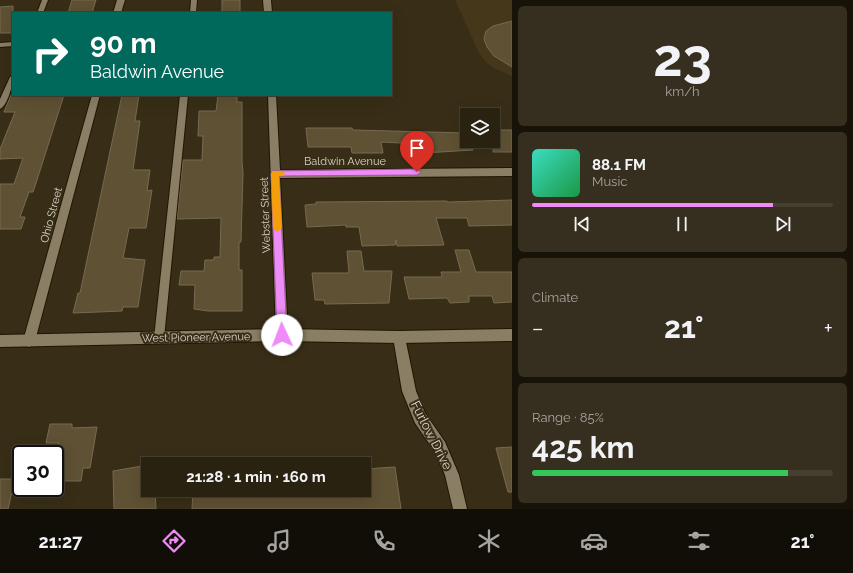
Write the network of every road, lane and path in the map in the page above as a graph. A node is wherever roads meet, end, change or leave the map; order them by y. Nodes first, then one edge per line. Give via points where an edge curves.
1 (45, 0) edge
2 (121, 0) edge
3 (194, 0) edge
4 (267, 0) edge
5 (40, 12) edge
6 (117, 12) edge
7 (193, 12) edge
8 (268, 12) edge
9 (12, 44) edge
10 (0, 45) edge
11 (12, 79) edge
12 (96, 96) edge
13 (184, 96) edge
14 (272, 96) edge
15 (0, 107) edge
16 (512, 172) edge
17 (275, 174) junction
18 (282, 335) junction
19 (512, 335) edge
20 (399, 337) junction
21 (159, 338) junction
22 (0, 341) edge
23 (29, 341) junction
24 (460, 509) edge

1 - 5 lane
2 - 6 street
3 - 7 lane
4 - 8 street
9 - 10 street
11 - 15 lane
12 - 23 street, Ohio Street
13 - 21 lane
14 - 17 street, Webster Street
16 - 17 street, Baldwin Avenue
17 - 18 street, Webster Street
18 - 20 street, West Pioneer Avenue
18 - 21 street, West Pioneer Avenue
19 - 20 street, West Pioneer Avenue
20 - 24 street, Furlow Drive via 410,391 420,418 440,447 452,475
21 - 23 street, West Pioneer Avenue
22 - 23 street, West Pioneer Avenue

